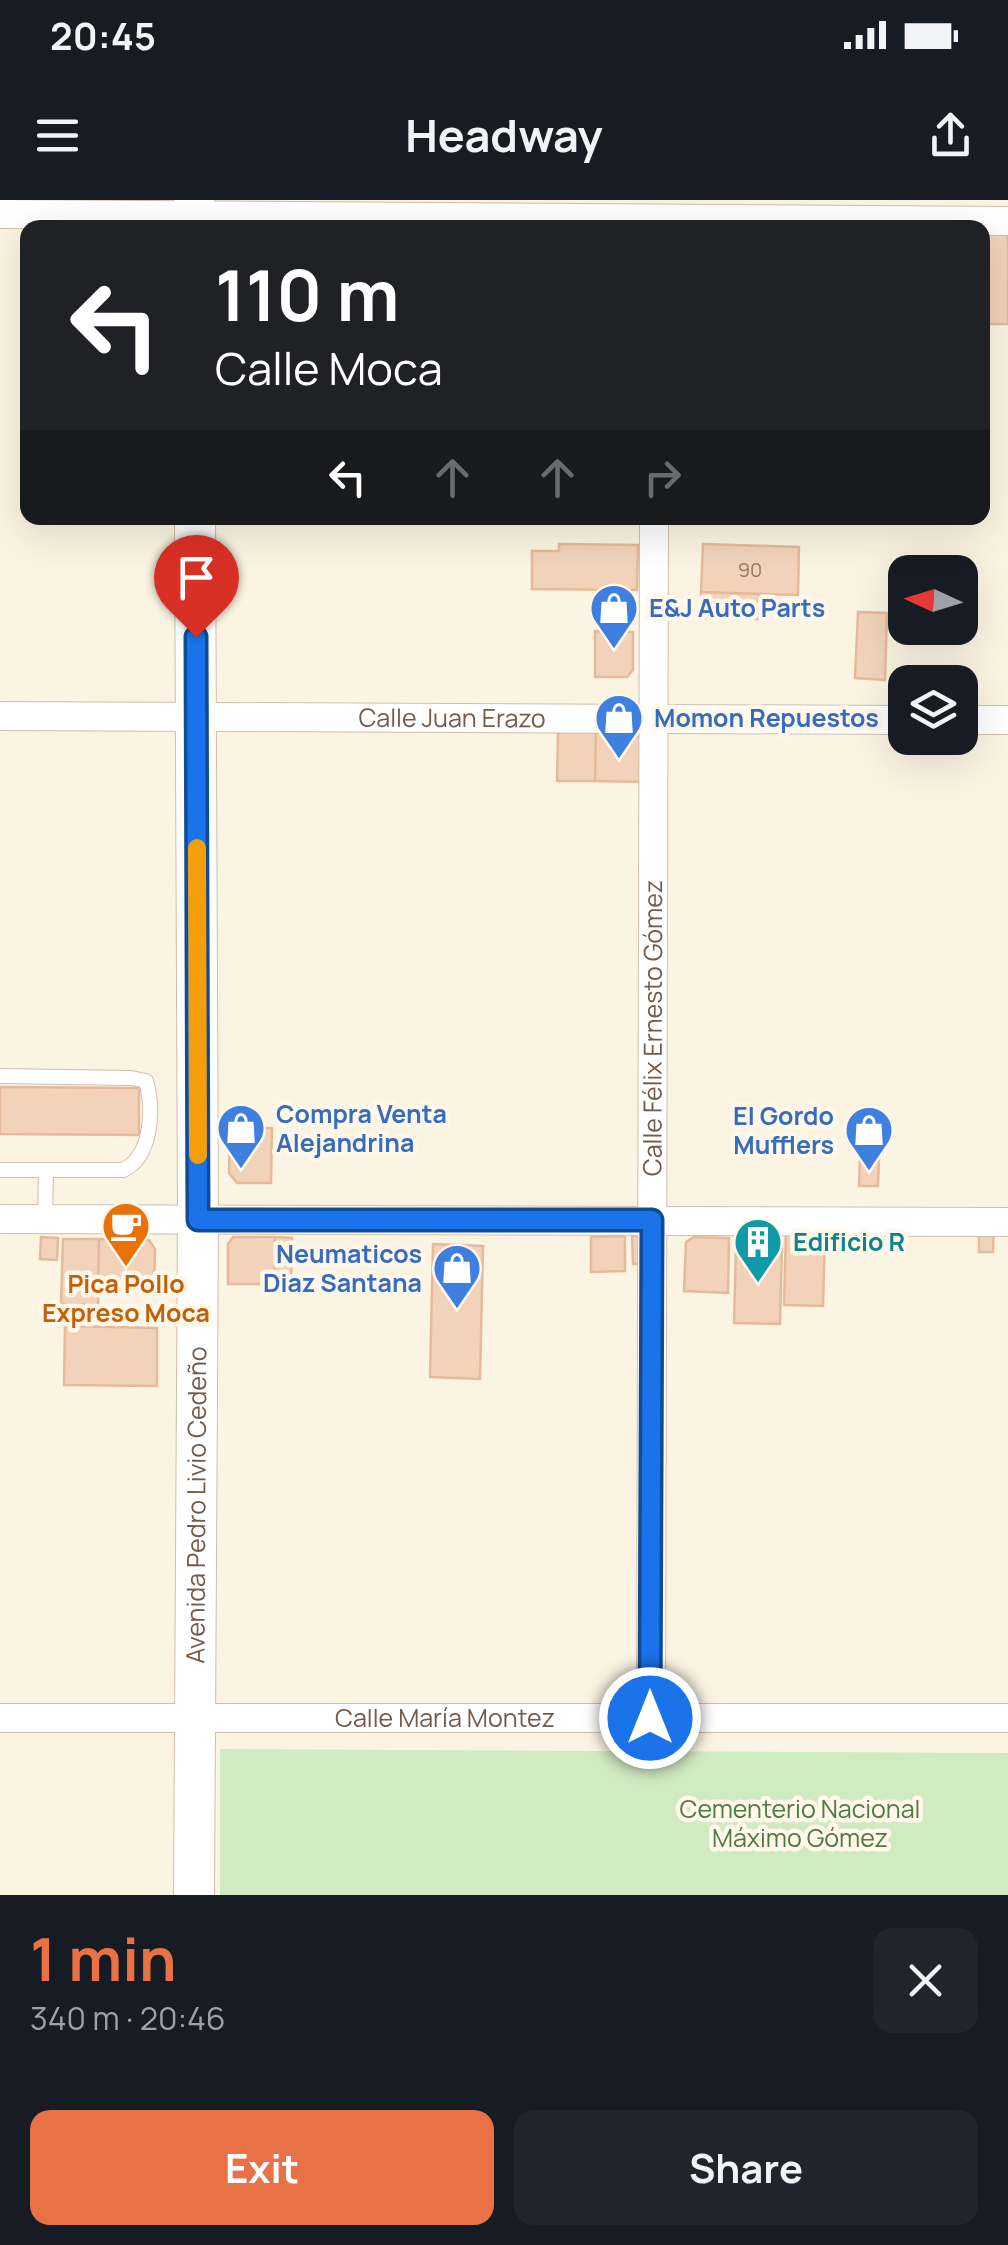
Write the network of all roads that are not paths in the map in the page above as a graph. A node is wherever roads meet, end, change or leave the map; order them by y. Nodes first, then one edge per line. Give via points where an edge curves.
1 (0, 214) edge
2 (194, 214) edge
3 (654, 215) edge
4 (1008, 220) edge
5 (196, 525) edge
6 (654, 525) edge
7 (0, 716) edge
8 (196, 717) junction
9 (653, 720) junction
10 (888, 720) edge
11 (978, 720) edge
12 (1008, 720) edge
13 (0, 1076) edge
14 (0, 1170) edge
15 (46, 1170) junction
16 (0, 1219) edge
17 (45, 1219) junction
18 (198, 1220) junction
19 (652, 1220) junction
20 (1008, 1222) edge
21 (0, 1718) edge
22 (650, 1718) junction
23 (1008, 1718) edge
24 (195, 1720) junction
25 (194, 1895) edge

1 - 2 street
2 - 3 street
3 - 4 street
5 - 8 main road, Avenida Pedro Livio Cedeño
6 - 9 street, Calle Félix Ernesto Gómez
7 - 8 street, Calle Juan Erazo
8 - 9 street, Calle Juan Erazo
8 - 18 main road, Avenida Pedro Livio Cedeño
9 - 10 street, Calle Juan Erazo
9 - 19 street, Calle Félix Ernesto Gómez
11 - 12 street
13 - 15 lane via 146,1081 144,1152 133,1166
14 - 15 lane
15 - 17 lane
16 - 17 street
17 - 18 street
18 - 19 street
18 - 24 main road, Avenida Pedro Livio Cedeño
19 - 20 street
19 - 22 street, Calle Félix Ernesto Gómez
21 - 24 street, Calle María Montez
22 - 23 street, Calle María Montez
22 - 24 street, Calle María Montez
24 - 25 main road, Avenida Pedro Livio Cedeño

